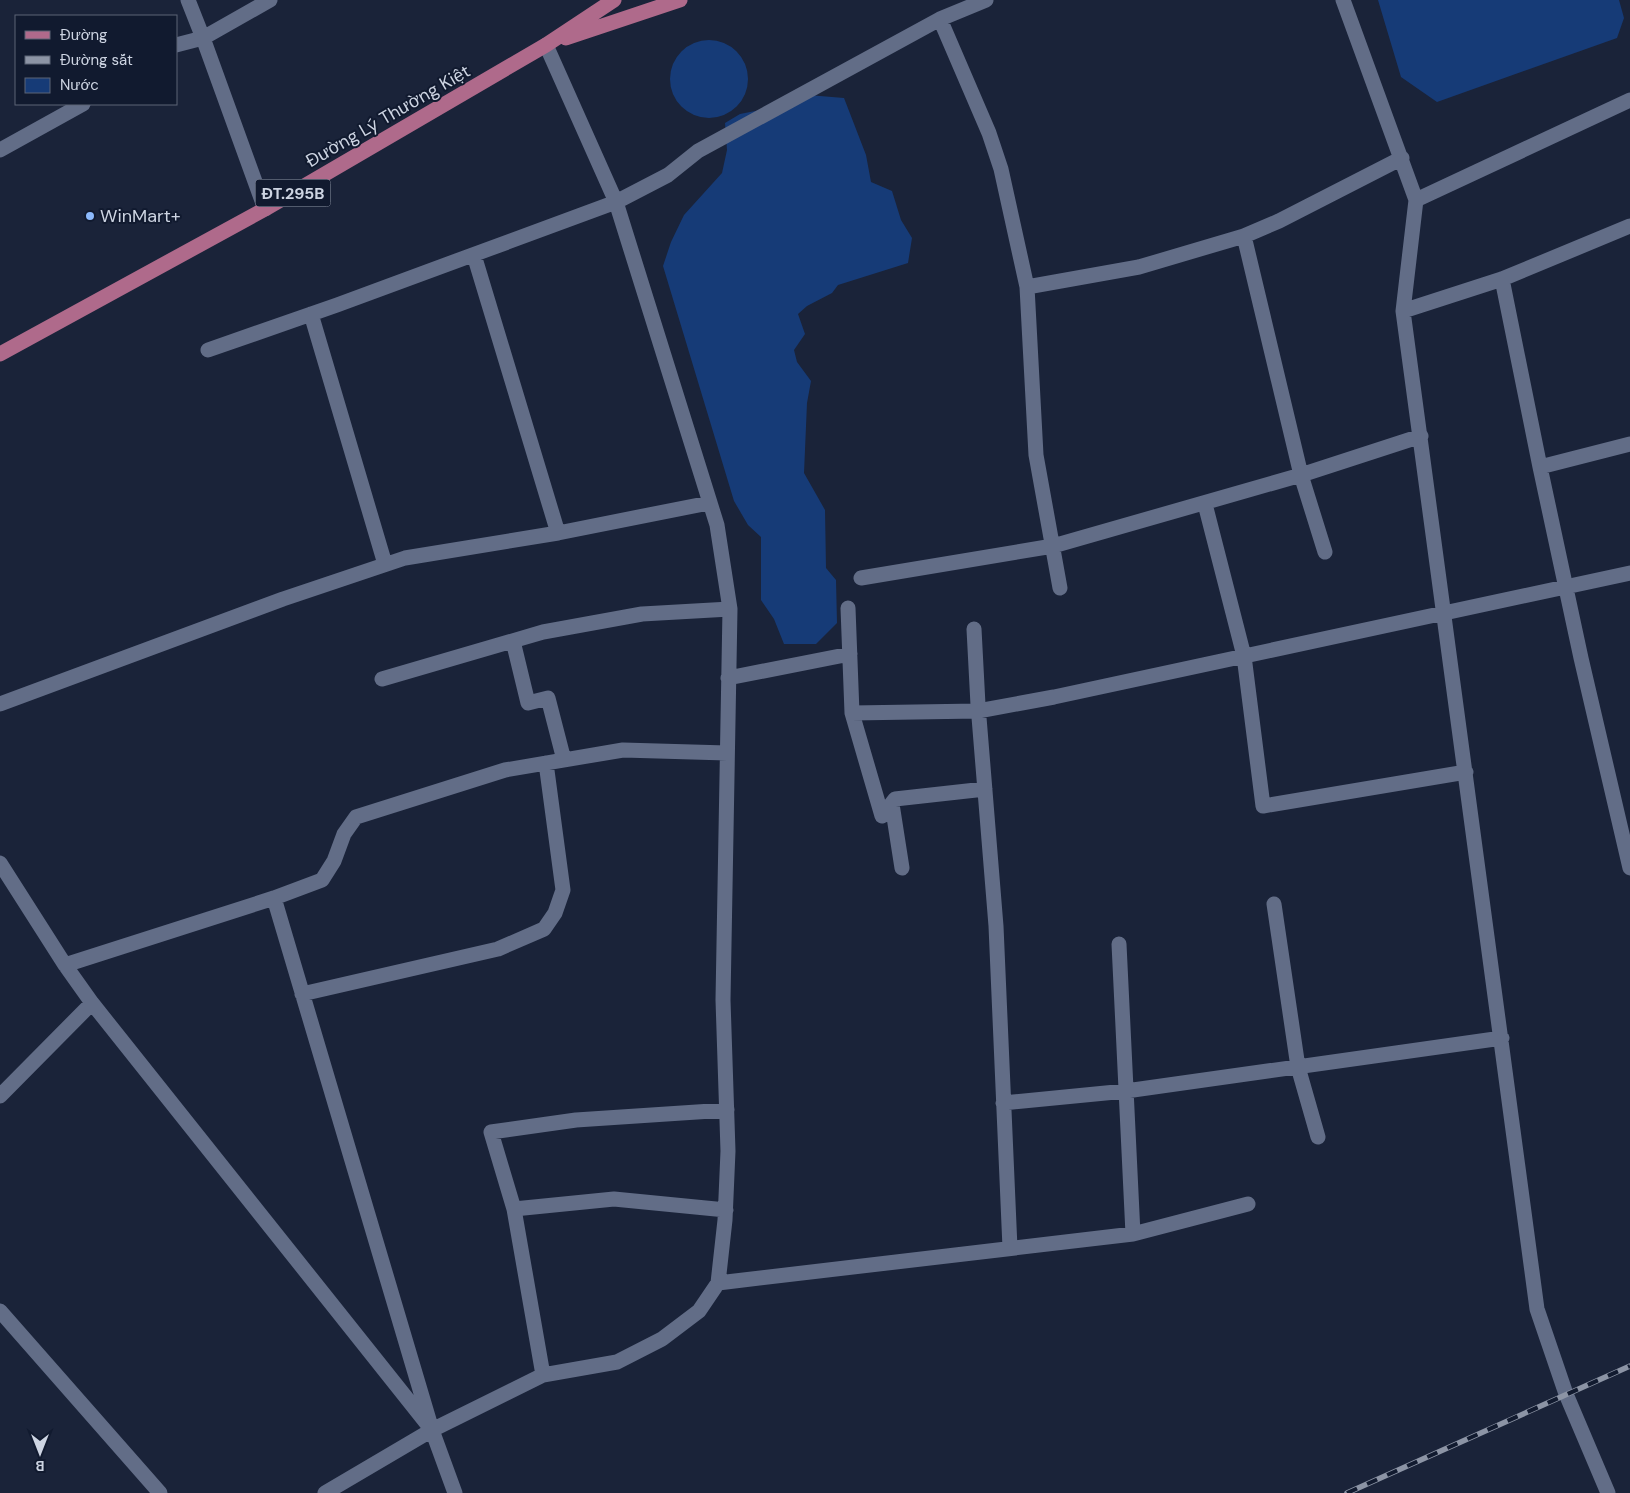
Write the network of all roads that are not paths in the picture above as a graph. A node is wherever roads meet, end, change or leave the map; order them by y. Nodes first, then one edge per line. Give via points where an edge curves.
1 (188, 0) edge
2 (270, 0) edge
3 (614, 0) edge
4 (680, 0) edge
5 (986, 0) edge
6 (1344, 0) edge
7 (940, 19) junction
8 (203, 38) junction
9 (178, 44) edge
10 (546, 45) junction
11 (1630, 100) edge
12 (80, 105) edge
13 (0, 150) edge
14 (1402, 158) junction
15 (1416, 200) junction
16 (616, 202) junction
17 (265, 209) junction
18 (1630, 226) edge
19 (1244, 236) junction
20 (474, 255) junction
21 (1502, 279) junction
22 (1027, 287) junction
23 (1403, 311) junction
24 (311, 314) junction
25 (38, 334) junction
26 (208, 350) dead end
27 (0, 354) edge
28 (0, 366) edge
29 (1421, 436) junction
30 (1630, 444) edge
31 (1540, 467) junction
32 (1301, 476) junction
33 (709, 503) junction
34 (1205, 504) junction
35 (558, 533) junction
36 (1053, 546) junction
37 (1325, 552) dead end
38 (385, 564) junction
39 (1630, 573) edge
40 (861, 578) dead end
41 (1566, 586) junction
42 (1060, 588) dead end
43 (848, 608) dead end
44 (730, 609) junction
45 (1444, 612) junction
46 (974, 630) dead end
47 (513, 641) junction
48 (850, 654) junction
49 (1244, 656) junction
50 (728, 678) junction
51 (382, 679) dead end
52 (0, 704) edge
53 (978, 711) junction
54 (852, 713) junction
55 (728, 753) junction
56 (564, 760) junction
57 (546, 763) junction
58 (1466, 772) junction
59 (985, 789) junction
60 (892, 804) junction
61 (0, 863) edge
62 (902, 868) dead end
63 (1630, 868) edge
64 (274, 898) junction
65 (1274, 904) dead end
66 (1119, 944) dead end
67 (64, 965) junction
68 (302, 994) junction
69 (92, 1003) junction
70 (1502, 1038) junction
71 (1298, 1067) junction
72 (1126, 1091) junction
73 (0, 1096) edge
74 (1004, 1103) junction
75 (727, 1110) junction
76 (1318, 1137) dead end
77 (1248, 1204) dead end
78 (514, 1209) junction
79 (726, 1210) junction
80 (1133, 1234) junction
81 (1010, 1248) junction
82 (718, 1282) junction
83 (0, 1311) edge
84 (543, 1375) junction
85 (432, 1430) junction
86 (160, 1493) edge
87 (325, 1493) edge
88 (455, 1493) edge
89 (1608, 1493) edge

1 - 8 street
2 - 8 street
3 - 10 main road, Đường Lý Thường Kiệt / ĐT.295B
4 - 10 main road, Đường Lý Thường Kiệt / ĐT.295B
5 - 7 street
6 - 14 street
7 - 16 street via 698,151 668,175
7 - 22 street via 1001,168
8 - 9 street
8 - 17 street
10 - 16 street
10 - 17 main road, Đường Lý Thường Kiệt / ĐT.295B
11 - 15 street
12 - 13 street
14 - 15 street
14 - 19 street
15 - 23 street
16 - 20 street
16 - 33 street
17 - 25 main road, Đường Lý Thường Kiệt / ĐT.295B
18 - 21 street
19 - 22 street via 1139,268
19 - 32 street
20 - 24 street
20 - 35 street
21 - 23 street
21 - 31 street
22 - 36 street via 1036,455
23 - 29 street
24 - 26 street
24 - 38 street
25 - 27 main road, Đường Lý Thường Kiệt / ĐT.295B
25 - 28 main road, Đường Lý Thường Kiệt / ĐT.295B
29 - 32 street
29 - 45 street
30 - 31 street
31 - 41 street
32 - 34 street
32 - 37 street
33 - 35 street
33 - 44 street via 717,525
34 - 36 street
34 - 49 street
35 - 38 street
36 - 40 street
36 - 42 street
38 - 52 street
39 - 41 street
41 - 45 street
41 - 63 street
43 - 48 street
44 - 47 street via 642,614 543,632
44 - 50 street
45 - 49 street
45 - 58 street
46 - 53 street
47 - 51 street
47 - 56 street via 528,703 548,698
48 - 50 street
48 - 54 street
49 - 53 street
49 - 58 street via 1263,806
50 - 55 street
53 - 54 street
53 - 59 street
54 - 60 street via 882,816
55 - 56 street via 623,750
55 - 75 street via 723,1000
56 - 57 street
57 - 64 street via 505,770 356,816 322,880
57 - 68 street via 563,890 555,913 544,929 498,949
58 - 70 street
59 - 60 street via 895,799
59 - 74 street via 996,926
60 - 62 street
61 - 67 street
64 - 67 street
64 - 68 street
65 - 71 street
66 - 72 street
67 - 69 street
68 - 85 street
69 - 73 street
69 - 85 street
70 - 71 street
70 - 89 street via 1537,1308 1566,1394
71 - 72 street
71 - 76 street
72 - 74 street
72 - 80 street
74 - 81 street
75 - 78 street via 576,1120 491,1132
75 - 79 street
77 - 80 street
78 - 79 street via 614,1199
78 - 84 street
79 - 82 street
80 - 81 street
81 - 82 street
82 - 84 street via 699,1311 662,1339 617,1362
83 - 86 street
84 - 85 street
85 - 87 street
85 - 88 street

